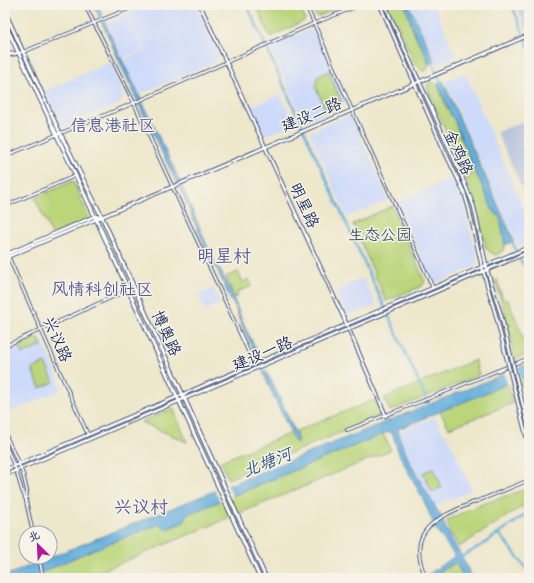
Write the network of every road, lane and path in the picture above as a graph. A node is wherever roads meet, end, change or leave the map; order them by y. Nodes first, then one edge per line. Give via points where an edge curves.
1 (85, 5) edge
2 (138, 5) edge
3 (200, 5) edge
4 (306, 5) edge
5 (360, 5) edge
6 (380, 5) edge
7 (385, 5) edge
8 (5, 12) edge
9 (94, 23) junction
10 (5, 24) edge
11 (315, 24) junction
12 (526, 36) edge
13 (23, 52) junction
14 (18, 53) junction
15 (5, 55) edge
16 (226, 63) junction
17 (420, 81) junction
18 (414, 83) junction
19 (135, 102) junction
20 (352, 110) junction
21 (60, 133) junction
22 (56, 134) junction
23 (265, 146) junction
24 (5, 156) edge
25 (76, 176) junction
26 (174, 185) junction
27 (5, 206) edge
28 (95, 217) junction
29 (102, 217) junction
30 (5, 248) edge
31 (529, 248) edge
32 (529, 252) edge
33 (6, 256) edge
34 (486, 266) junction
35 (482, 267) junction
36 (487, 270) junction
37 (484, 272) junction
38 (433, 288) junction
39 (128, 290) junction
40 (347, 325) junction
41 (348, 329) junction
42 (41, 330) junction
43 (5, 346) edge
44 (529, 358) edge
45 (254, 364) junction
46 (182, 394) junction
47 (176, 397) junction
48 (184, 399) junction
49 (179, 401) junction
50 (386, 416) junction
51 (529, 427) edge
52 (347, 430) dead end
53 (5, 433) edge
54 (88, 435) junction
55 (90, 439) junction
56 (5, 444) edge
57 (529, 447) edge
58 (19, 464) junction
59 (15, 466) junction
60 (21, 468) junction
61 (5, 470) edge
62 (16, 470) junction
63 (5, 475) edge
64 (529, 480) edge
65 (26, 501) junction
66 (31, 525) edge
67 (40, 565) edge
68 (43, 578) edge
69 (260, 578) edge
70 (266, 578) edge
71 (426, 578) edge

1 - 9 street
2 - 9 street
3 - 16 main road, 明星路
4 - 11 street
5 - 11 street
6 - 18 main road, 金鸡路
7 - 17 main road, 金鸡路
8 - 13 main road, 博奥路
9 - 13 street
9 - 19 street
10 - 14 main road, 博奥路
11 - 16 street
11 - 20 street
12 - 17 main road, 建设二路
13 - 14 street
13 - 21 main road, 博奥路
14 - 15 street
14 - 22 main road, 博奥路
16 - 19 street
16 - 23 main road, 明星路
17 - 18 main road, 建设二路
17 - 34 main road, 金鸡路 via 474,207
18 - 20 main road, 建设二路
18 - 35 main road, 金鸡路 via 464,192
19 - 21 street
19 - 26 street
20 - 23 main road, 建设二路
20 - 38 street
21 - 22 street
21 - 29 main road, 博奥路
22 - 24 street
22 - 25 main road, 博奥路
23 - 26 main road, 建设二路
23 - 40 main road, 明星路
25 - 27 street
25 - 28 main road, 博奥路
26 - 29 main road, 建设二路
26 - 45 street
28 - 29 main road
28 - 33 main road
28 - 39 main road, 博奥路
29 - 46 main road, 博奥路
30 - 33 street, 兴议路
31 - 34 main road, 建设一路
32 - 36 main road, 建设一路
33 - 42 street, 兴议路
34 - 35 main road, 建设一路
34 - 36 main road, 金鸡路
35 - 37 main road, 金鸡路
35 - 38 main road, 建设一路
36 - 37 main road, 建设一路
36 - 51 main road, 金鸡路, bridge
37 - 41 main road, 建设一路
37 - 57 main road, 金鸡路, bridge
38 - 40 main road, 建设一路
39 - 42 street
39 - 47 main road, 博奥路
40 - 41 main road, 明星路
40 - 45 main road, 建设一路
41 - 48 main road, 建设一路
41 - 50 main road, 明星路
42 - 43 street
42 - 54 street, 兴议路
44 - 50 street
45 - 46 main road, 建设一路
46 - 47 main road, 建设一路
46 - 48 main road, 博奥路
47 - 49 main road, 博奥路
47 - 54 main road, 建设一路
48 - 49 main road, 建设一路
48 - 70 main road, 博奥路
49 - 55 main road, 建设一路
49 - 69 main road, 博奥路
50 - 52 street
53 - 58 street
54 - 55 main road, 兴议路
54 - 58 main road, 建设一路
55 - 60 main road, 建设一路
56 - 59 street
58 - 59 main road, 建设一路
58 - 60 street
59 - 61 main road, 建设一路
59 - 62 street
60 - 62 main road, 建设一路
60 - 65 street via 27,491
62 - 63 main road, 建设一路
62 - 65 street
64 - 71 street via 442,516 431,524 423,534 419,547 419,558
65 - 66 street
67 - 68 street

